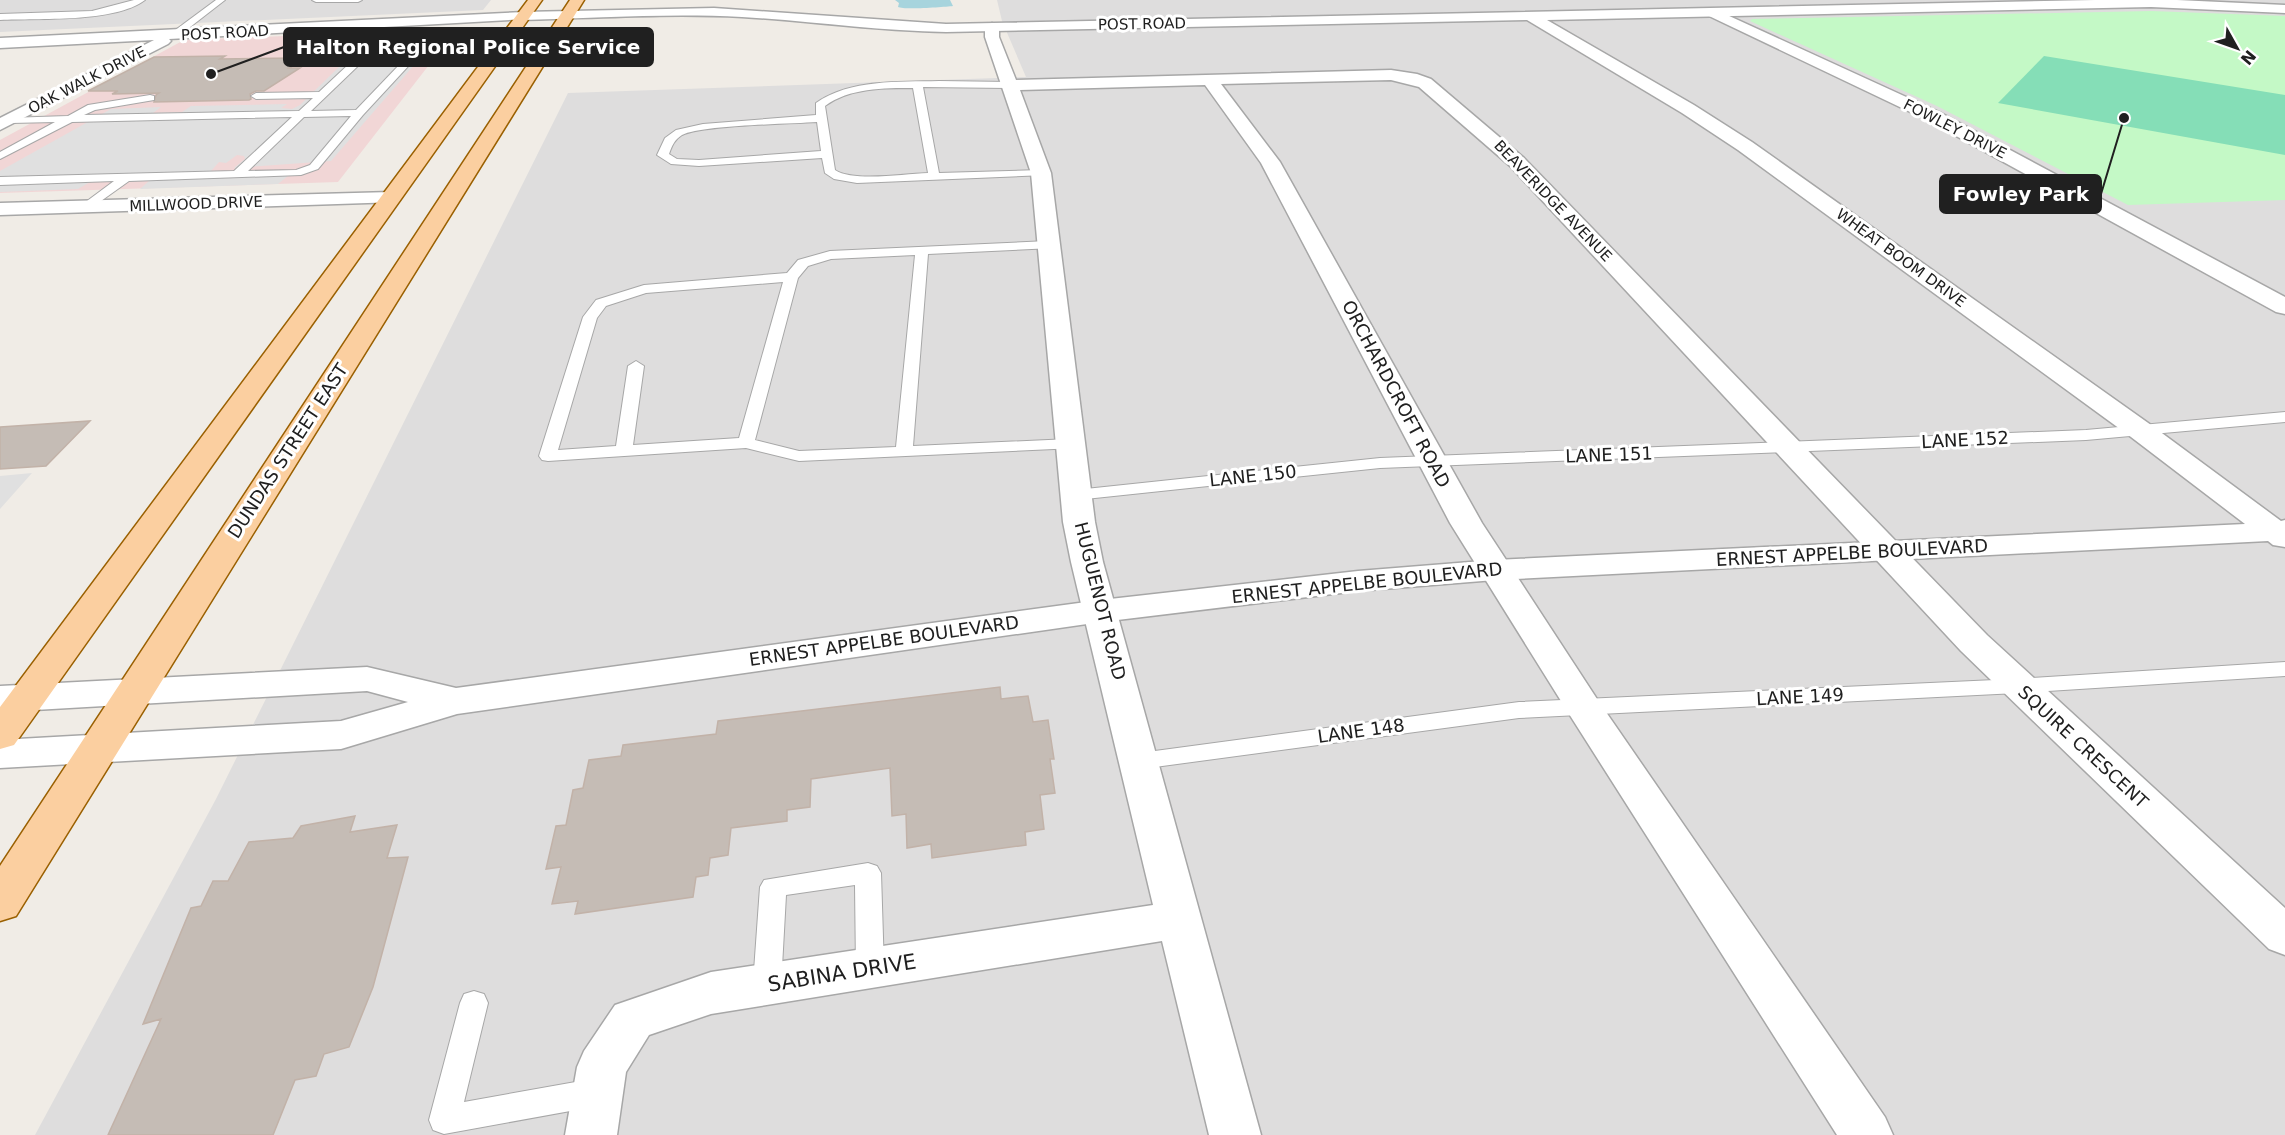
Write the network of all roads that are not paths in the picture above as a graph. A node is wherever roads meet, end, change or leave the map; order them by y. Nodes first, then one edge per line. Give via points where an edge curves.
1 (141, 0) edge
2 (221, 0) edge
3 (316, 0) edge
4 (358, 0) edge
5 (1502, 0) edge
6 (529, 8) edge
7 (572, 8) edge
8 (2285, 9) edge
9 (1714, 13) junction
10 (1530, 16) junction
11 (0, 17) edge
12 (992, 27) junction
13 (173, 36) junction
14 (0, 43) edge
15 (358, 60) junction
16 (321, 61) dead end
17 (1209, 79) junction
18 (1009, 85) junction
19 (918, 86) junction
20 (322, 95) junction
21 (256, 96) dead end
22 (150, 98) dead end
23 (359, 113) junction
24 (303, 115) junction
25 (68, 118) junction
26 (822, 118) junction
27 (5, 123) edge
28 (826, 154) junction
29 (0, 156) edge
30 (1041, 173) junction
31 (237, 175) junction
32 (934, 176) junction
33 (126, 178) junction
34 (0, 181) edge
35 (391, 198) junction
36 (87, 207) junction
37 (0, 209) edge
38 (1048, 245) junction
39 (922, 251) junction
40 (791, 277) junction
41 (2285, 307) edge
42 (636, 366) dead end
43 (2285, 417) edge
44 (2141, 431) junction
45 (746, 443) junction
46 (1070, 444) junction
47 (1788, 448) junction
48 (624, 451) junction
49 (904, 452) junction
50 (1431, 462) junction
51 (1076, 495) junction
52 (2281, 533) edge
53 (1886, 552) junction
54 (1495, 570) junction
55 (1101, 611) junction
56 (2285, 669) edge
57 (2017, 686) junction
58 (135, 692) junction
59 (14, 699) edge
60 (455, 701) junction
61 (1584, 708) junction
62 (0, 735) edge
63 (97, 749) junction
64 (0, 754) edge
65 (1140, 761) junction
66 (0, 903) edge
67 (1179, 920) junction
68 (2285, 936) edge
69 (870, 969) junction
70 (767, 985) junction
71 (474, 1003) dead end
72 (594, 1113) edge
73 (1235, 1135) edge
74 (1868, 1135) edge

1 - 11 lane via 97,12
2 - 13 lane
3 - 4 lane
5 - 10 street, WHEAT BOOM DRIVE
6 - 7 street, POST ROAD
6 - 13 street, POST ROAD
6 - 35 main road
7 - 12 street, POST ROAD via 712,12 890,27
7 - 58 main road, DUNDAS STREET EAST
8 - 9 street, POST ROAD via 2151,3
9 - 10 street, POST ROAD
9 - 41 street, FOWLEY DRIVE via 1954,127
10 - 12 street, POST ROAD
10 - 44 street, WHEAT BOOM DRIVE via 1745,146
12 - 18 street, HUGUENOT ROAD
13 - 14 street, POST ROAD
13 - 27 street, OAK WALK DRIVE
15 - 16 lane
15 - 20 lane
15 - 23 lane via 410,59
17 - 18 street, BEAVERIDGE AVENUE
17 - 47 street, BEAVERIDGE AVENUE via 1391,75 1425,83 1517,162
17 - 50 street, ORCHARDCROFT ROAD via 1270,162
18 - 19 lane
18 - 30 street, HUGUENOT ROAD
19 - 26 lane via 836,93 820,105
19 - 32 lane
20 - 21 lane
20 - 24 lane
22 - 25 lane via 92,107
23 - 24 lane
23 - 31 lane via 314,167 297,173
24 - 25 lane
24 - 31 lane
25 - 27 lane
25 - 29 lane
26 - 28 lane
26 - 28 lane via 680,132 669,140 663,155 675,162 699,163
28 - 32 lane via 829,171 838,177
30 - 32 lane
30 - 38 street, HUGUENOT ROAD
31 - 33 lane
33 - 34 lane
33 - 36 lane
35 - 36 street, MILLWOOD DRIVE
35 - 59 main road
36 - 37 street, MILLWOOD DRIVE
38 - 39 lane
38 - 46 street, HUGUENOT ROAD
39 - 40 lane via 814,258 802,263
39 - 49 lane
40 - 45 lane
40 - 48 lane via 644,290 601,303 590,317 548,456
42 - 48 lane
43 - 44 lane, LANE 152
44 - 47 lane, LANE 152
44 - 52 street, WHEAT BOOM DRIVE
45 - 48 lane
45 - 49 lane via 799,456
46 - 49 lane
46 - 51 street, HUGUENOT ROAD
47 - 50 lane, LANE 151
47 - 53 street, BEAVERIDGE AVENUE
50 - 51 lane, LANE 150 via 1380,463
50 - 54 street, ORCHARDCROFT ROAD
51 - 55 street, HUGUENOT ROAD via 1083,542
52 - 53 street, ERNEST APPELBE BOULEVARD
53 - 54 street, ERNEST APPELBE BOULEVARD
53 - 57 street, SQUIRE CRESCENT
54 - 55 street, ERNEST APPELBE BOULEVARD via 1358,581
54 - 61 street, ORCHARDCROFT ROAD
55 - 60 street, ERNEST APPELBE BOULEVARD
55 - 65 street, HUGUENOT ROAD
56 - 57 lane, LANE 149
57 - 61 lane, LANE 149
57 - 68 street, SQUIRE CRESCENT
58 - 59 street, ERNEST APPELBE BOULEVARD
58 - 60 street, ERNEST APPELBE BOULEVARD via 367,679
58 - 63 main road, DUNDAS STREET EAST
59 - 62 main road
60 - 63 street, ERNEST APPELBE BOULEVARD via 340,735
61 - 65 lane, LANE 148 via 1519,710
61 - 74 street
63 - 64 street, ERNEST APPELBE BOULEVARD
63 - 66 main road, DUNDAS STREET EAST
65 - 67 street, HUGUENOT ROAD
67 - 69 street, SABINA DRIVE
67 - 73 street, HUGUENOT ROAD
69 - 70 street, SABINA DRIVE
69 - 70 lane via 868,873 772,887
70 - 72 street, SABINA DRIVE via 711,993 632,1020 602,1067
71 - 72 lane via 444,1120

